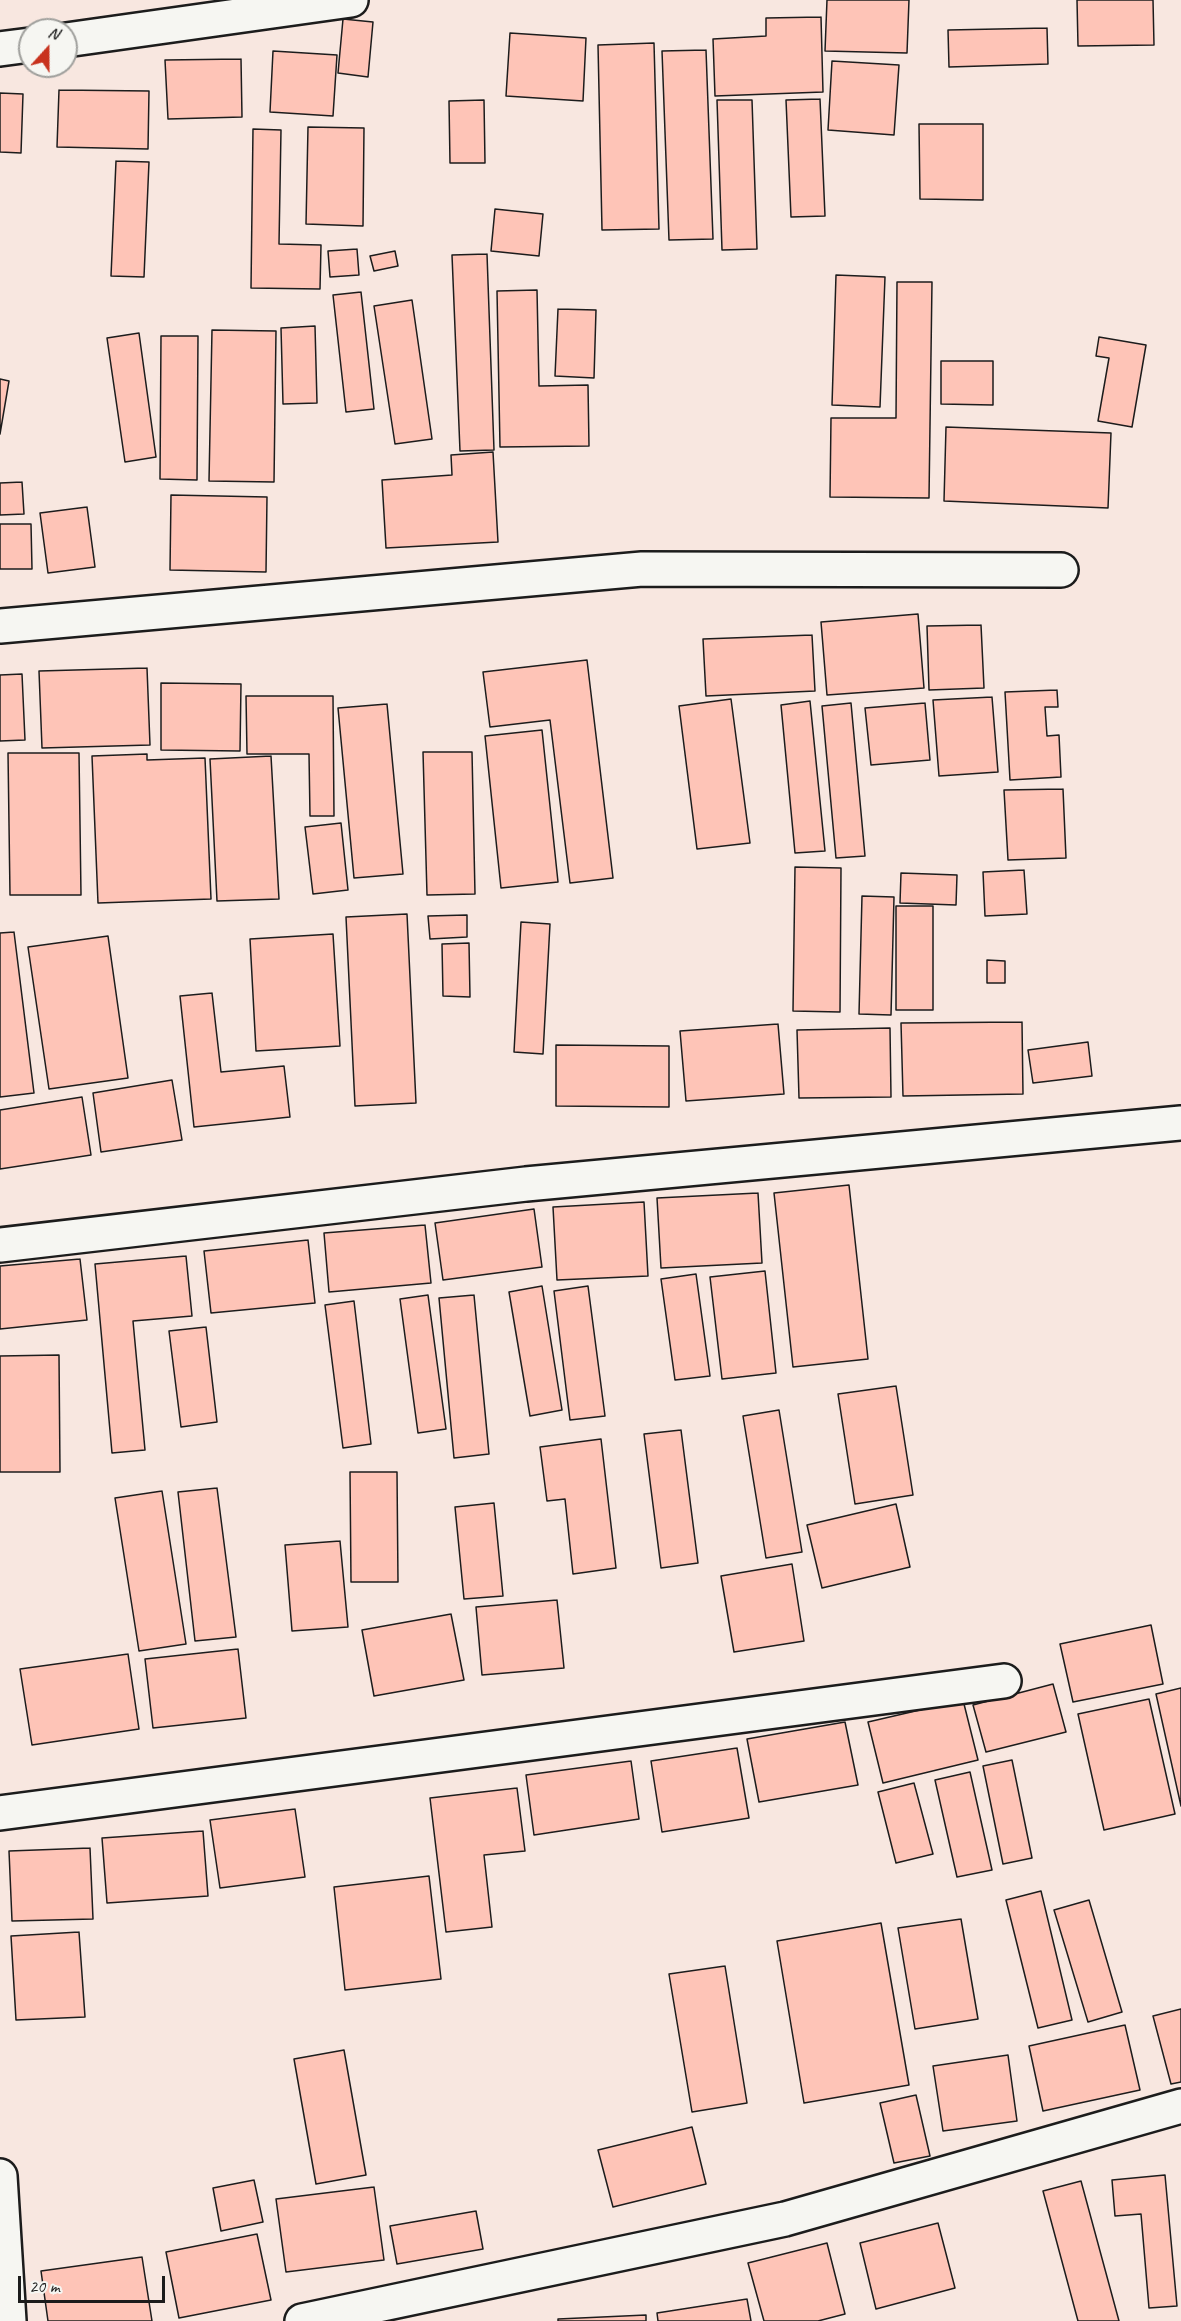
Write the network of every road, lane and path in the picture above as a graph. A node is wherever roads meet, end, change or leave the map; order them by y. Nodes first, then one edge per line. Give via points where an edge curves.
1 (351, 0) edge
2 (78, 38) edge
3 (18, 47) edge
4 (0, 49) edge
5 (1060, 570) dead end
6 (0, 626) edge
7 (1181, 1123) edge
8 (0, 1245) edge
9 (1004, 1681) dead end
10 (0, 1813) edge
11 (1181, 2106) edge
12 (0, 2176) edge
13 (9, 2321) edge
14 (302, 2321) edge

1 - 2 street
3 - 4 street
5 - 6 street via 642,569
7 - 8 street via 526,1185
9 - 10 street
11 - 14 street via 785,2219
12 - 13 street

